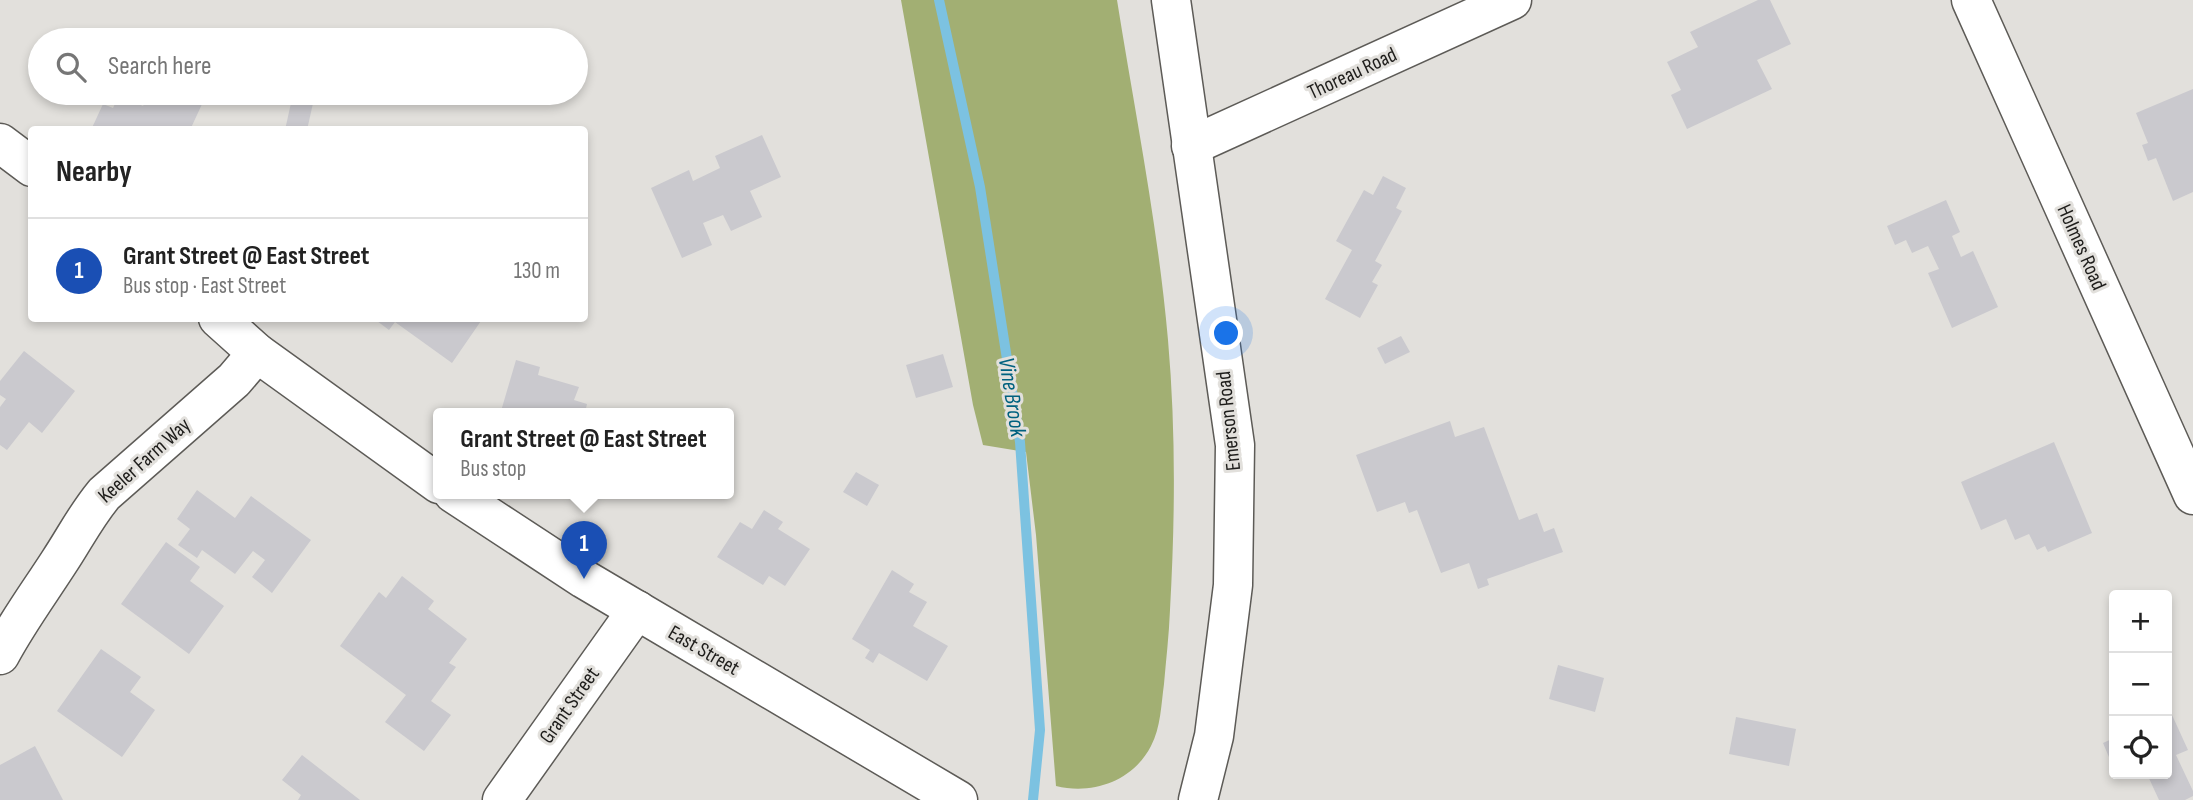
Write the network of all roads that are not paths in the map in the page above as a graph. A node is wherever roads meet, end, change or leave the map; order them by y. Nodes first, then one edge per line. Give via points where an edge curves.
1 (1171, 0) edge
2 (1512, 0) edge
3 (1971, 0) edge
4 (0, 143) edge
5 (1191, 146) junction
6 (28, 164) edge
7 (222, 322) edge
8 (257, 353) junction
9 (433, 480) edge
10 (2193, 495) edge
11 (462, 499) edge
12 (637, 610) junction
13 (1, 653) edge
14 (502, 800) edge
15 (958, 800) edge
16 (1198, 800) edge

1 - 5 street, Emerson Road
2 - 5 street, Thoreau Road
3 - 10 street, Holmes Road
4 - 6 street
5 - 16 street, Emerson Road via 1235,445 1233,585 1214,736
7 - 8 street
8 - 9 street
8 - 13 street, Keeler Farm Way via 234,380 104,494
11 - 12 street, East Street
12 - 14 street, Grant Street
12 - 15 street, East Street

